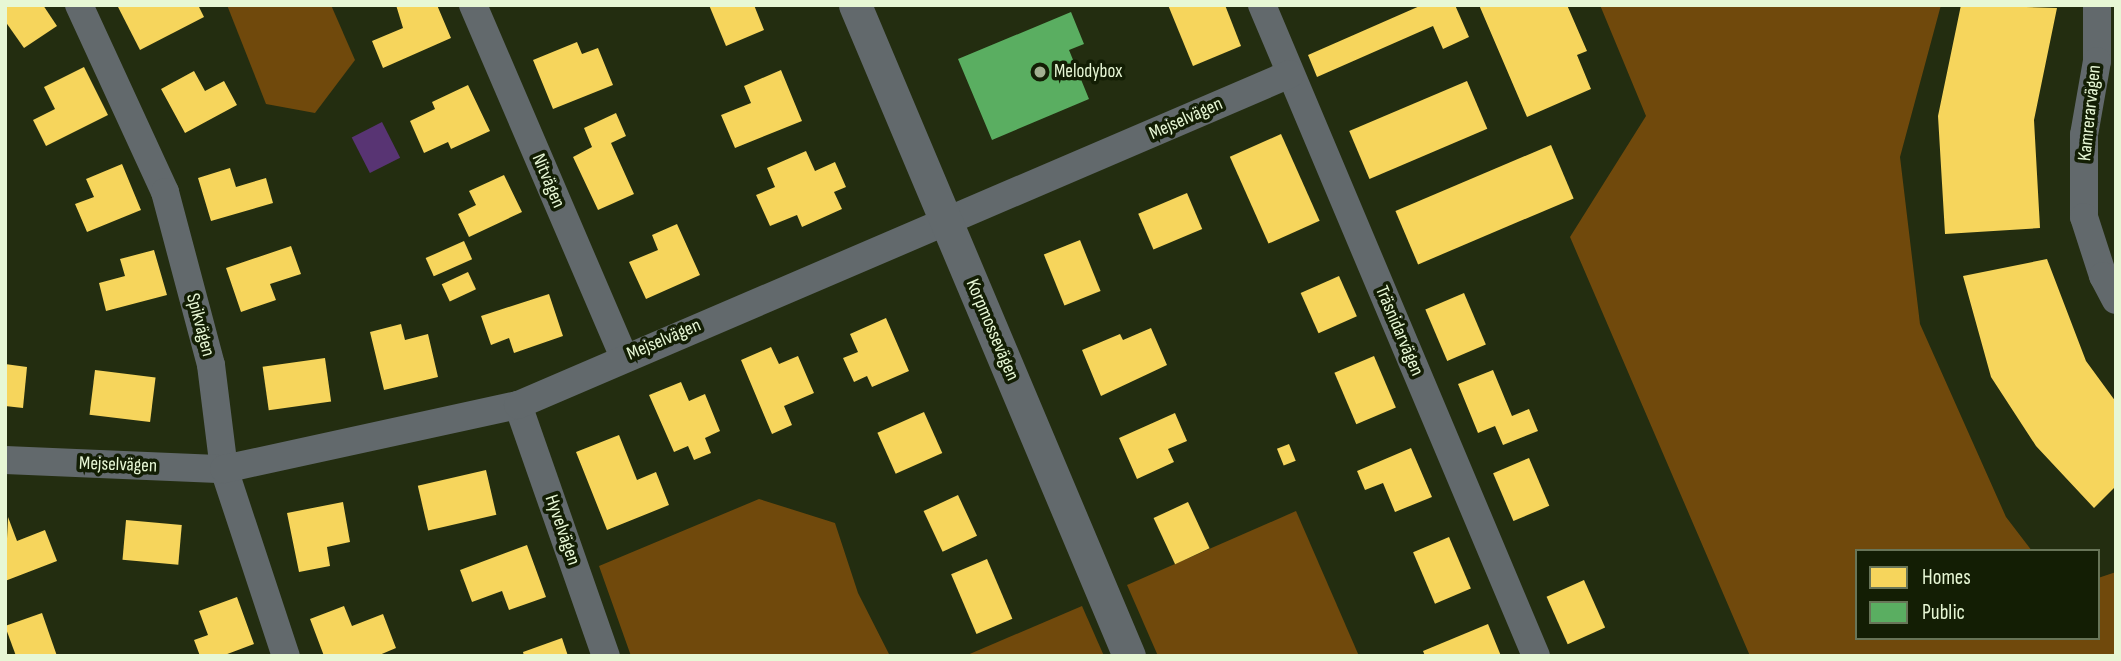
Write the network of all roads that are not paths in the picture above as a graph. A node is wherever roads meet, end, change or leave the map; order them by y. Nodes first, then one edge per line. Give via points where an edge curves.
1 (79, 5) edge
2 (473, 5) edge
3 (855, 5) edge
4 (1262, 5) edge
5 (2097, 5) edge
6 (1290, 74) junction
7 (947, 224) junction
8 (2116, 300) edge
9 (624, 357) junction
10 (518, 405) junction
11 (5, 460) edge
12 (224, 469) junction
13 (286, 656) edge
14 (606, 656) edge
15 (1129, 656) edge
16 (1536, 656) edge

1 - 12 street, Spikvägen via 165,192 211,365
2 - 9 street, Nitvägen
3 - 7 street, Korpmossevägen
4 - 6 street, Träsnidarvägen
5 - 8 street, Kamrerarvägen via 2097,61 2084,135 2084,217
6 - 7 street, Mejselvägen
6 - 16 street, Träsnidarvägen
7 - 9 street, Mejselvägen
7 - 15 street, Korpmossevägen
9 - 10 street, Mejselvägen
10 - 12 street, Mejselvägen
10 - 14 street, Hyvelvägen
11 - 12 street, Mejselvägen
12 - 13 street, Spikvägen

